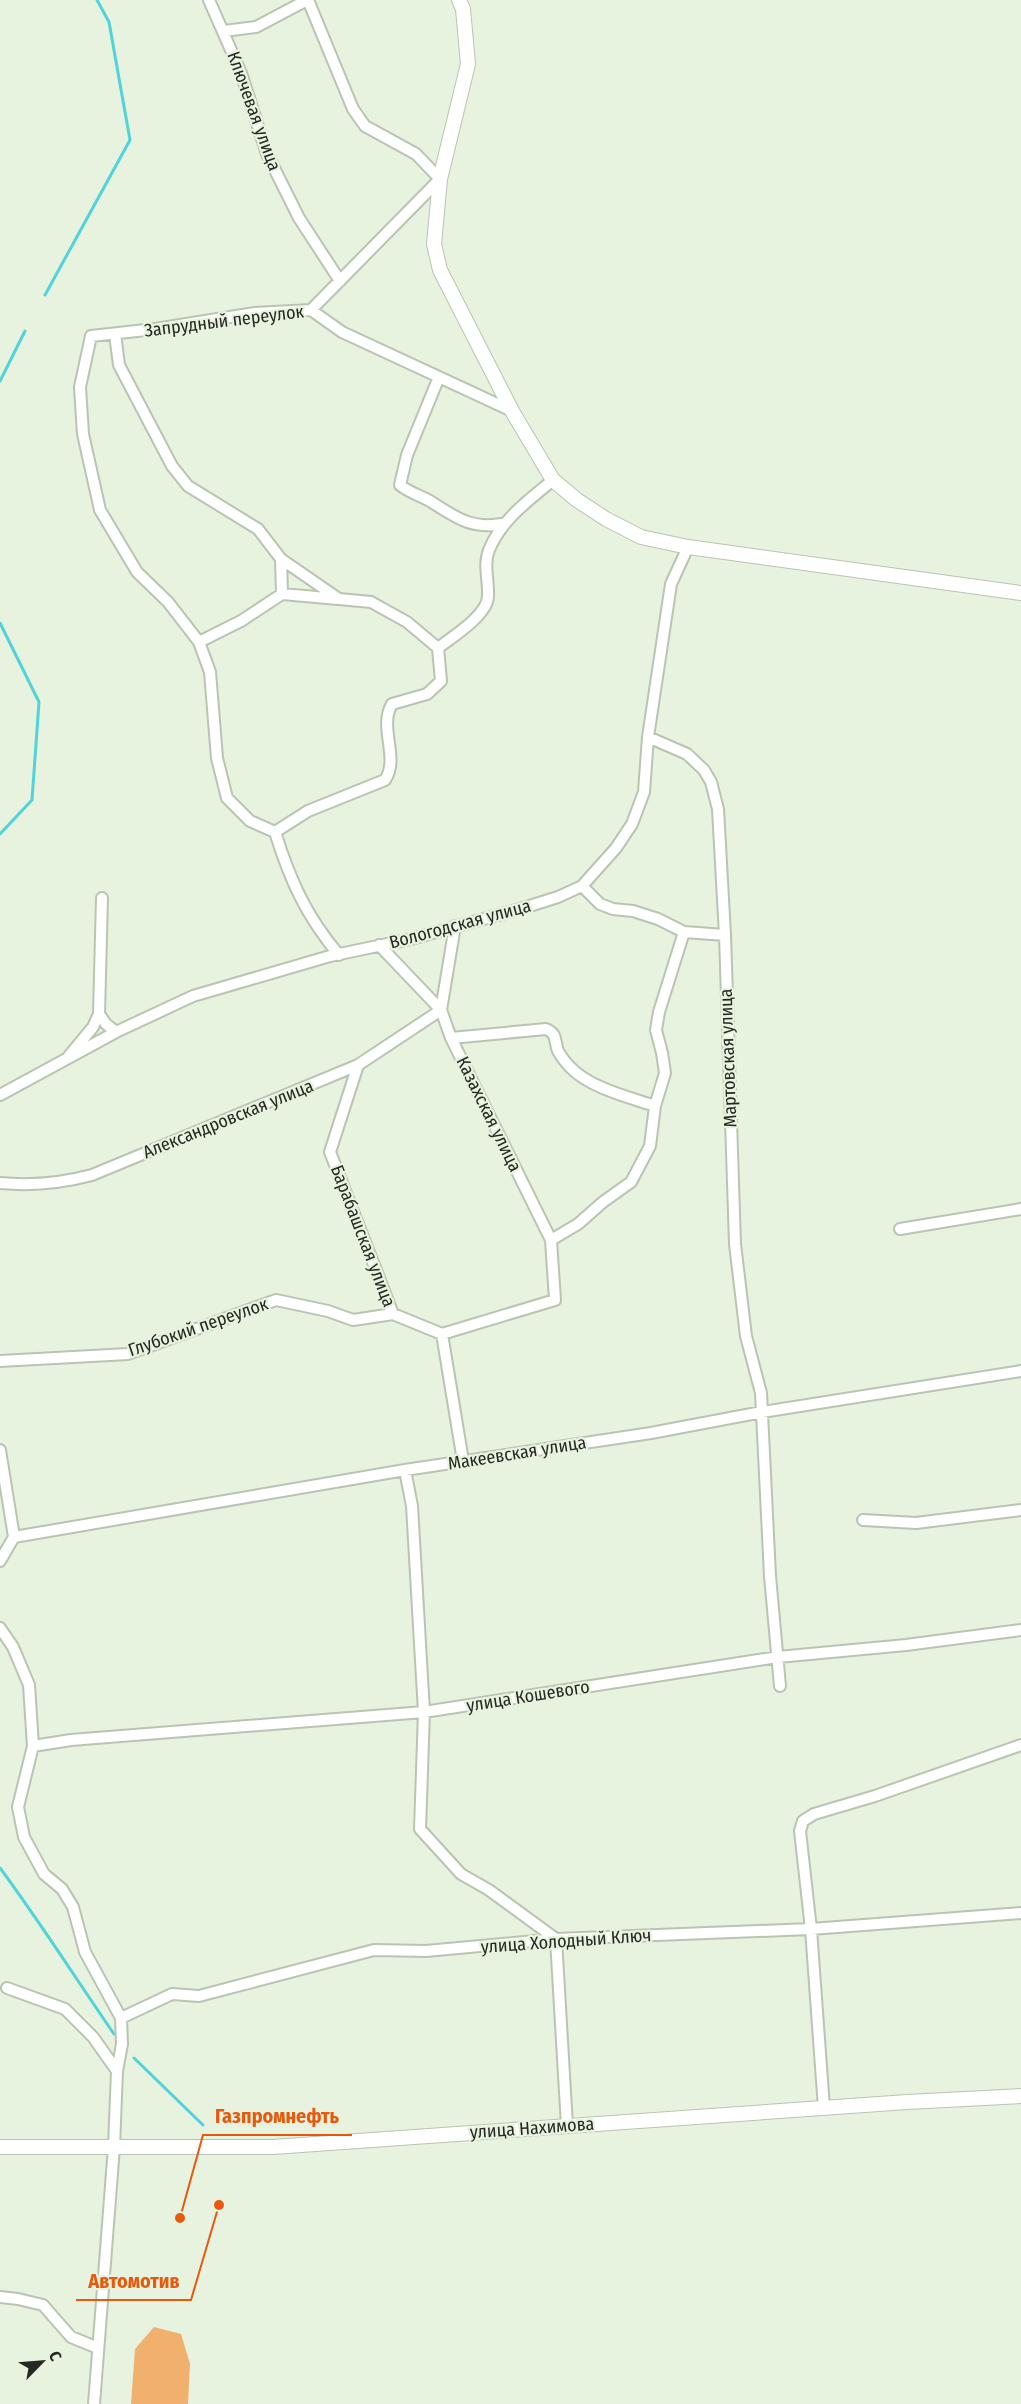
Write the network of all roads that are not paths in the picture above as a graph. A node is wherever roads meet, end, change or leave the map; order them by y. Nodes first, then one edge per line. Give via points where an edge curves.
1 (208, 0) edge
2 (307, 0) edge
3 (459, 0) edge
4 (224, 31) junction
5 (440, 179) junction
6 (340, 281) junction
7 (311, 310) junction
8 (115, 334) junction
9 (440, 377) junction
10 (512, 411) junction
11 (553, 480) junction
12 (502, 524) junction
13 (688, 547) junction
14 (281, 559) junction
15 (1021, 593) edge
16 (282, 594) junction
17 (339, 599) junction
18 (199, 642) junction
19 (438, 648) junction
20 (648, 737) junction
21 (275, 832) junction
22 (582, 886) junction
23 (102, 898) dead end
24 (455, 927) junction
25 (684, 932) junction
26 (725, 935) junction
27 (379, 945) junction
28 (339, 955) junction
29 (441, 1010) junction
30 (99, 1014) junction
31 (116, 1032) junction
32 (452, 1038) junction
33 (65, 1061) junction
34 (358, 1065) junction
35 (0, 1095) edge
36 (655, 1106) junction
37 (0, 1183) edge
38 (1021, 1209) edge
39 (900, 1229) dead end
40 (551, 1240) junction
41 (393, 1314) junction
42 (442, 1334) junction
43 (0, 1361) edge
44 (1021, 1371) edge
45 (762, 1412) junction
46 (0, 1450) edge
47 (463, 1461) junction
48 (405, 1470) junction
49 (1021, 1510) edge
50 (863, 1520) dead end
51 (14, 1537) junction
52 (0, 1561) edge
53 (0, 1628) edge
54 (1021, 1629) edge
55 (777, 1657) junction
56 (780, 1686) dead end
57 (424, 1712) junction
58 (1021, 1744) edge
59 (33, 1746) junction
60 (1021, 1913) edge
61 (811, 1929) junction
62 (556, 1939) junction
63 (7, 1988) dead end
64 (121, 2018) junction
65 (117, 2071) junction
66 (1021, 2096) edge
67 (824, 2108) junction
68 (567, 2126) junction
69 (114, 2146) junction
70 (0, 2147) edge
71 (0, 2297) edge
72 (98, 2348) junction
73 (94, 2404) edge

1 - 4 street, Ключевая улица
2 - 4 street via 256,27
2 - 5 street via 353,109 365,126 416,154
3 - 5 main road via 468,64
4 - 6 street, Ключевая улица via 267,154 299,218
5 - 6 street
5 - 10 main road via 434,244 440,270
6 - 7 street
7 - 8 street, Запрудный переулок via 255,313
7 - 9 street, Запрудный переулок via 342,332
8 - 14 street via 119,365 172,466 188,486 258,529
8 - 18 street, Запрудный переулок via 91,336 80,387 83,434 100,510 137,572 168,602
9 - 10 street, Запрудный переулок
9 - 12 street via 407,455 400,485 410,494 432,501 474,525
10 - 11 main road
11 - 12 street
11 - 13 main road via 586,507 641,537
12 - 19 street via 488,553 489,599 477,618
13 - 15 main road
13 - 20 street, Вологодская улица via 671,584
14 - 16 street
14 - 17 street
16 - 17 street
16 - 18 street
17 - 19 street via 371,602 408,622
18 - 21 street via 210,672 217,758 227,798 250,821
19 - 21 street via 441,681 427,694 392,704 386,714 390,761 385,780 308,811
20 - 22 street, Вологодская улица via 644,792 632,824
20 - 26 street, Мартовская улица via 687,754 711,782 718,809
21 - 28 street via 299,899
22 - 24 street, Вологодская улица via 558,897
22 - 25 street via 600,904 658,919
23 - 30 street
24 - 27 street, Вологодская улица
24 - 29 street
25 - 26 street
25 - 36 street via 656,1030 665,1073
26 - 45 street, Мартовская улица via 735,1244 746,1336
27 - 28 street, Вологодская улица
27 - 29 street
28 - 31 street, Вологодская улица via 193,996
29 - 32 street, Казахская улица
29 - 34 street, Александровская улица
30 - 31 street
30 - 33 street
31 - 33 street, Вологодская улица
32 - 36 street via 546,1029 556,1038 558,1050 570,1068 602,1088
32 - 40 street, Казахская улица
33 - 35 street, Вологодская улица
34 - 37 street, Александровская улица via 92,1175 68,1181
34 - 41 street, Барабашская улица via 330,1152
36 - 40 street via 650,1146 631,1182
38 - 39 street
40 - 42 street, Казахская улица via 555,1300
41 - 42 street, Барабашская улица
41 - 43 street, Глубокий переулок via 353,1320 276,1300 128,1354
42 - 47 street
44 - 45 street, Макеевская улица
45 - 47 street, Макеевская улица
45 - 55 street, Мартовская улица
46 - 51 street
47 - 48 street, Макеевская улица
48 - 51 street, Макеевская улица
48 - 57 street via 412,1506
49 - 50 street via 916,1523
51 - 52 street
53 - 59 street via 29,1685
54 - 55 street, улица Кошевого
55 - 56 street, Мартовская улица
55 - 57 street, улица Кошевого
57 - 59 street, улица Кошевого
57 - 62 street via 420,1829 460,1874 489,1890
58 - 61 street via 802,1821
59 - 64 street via 18,1807 24,1837 44,1874 62,1889 73,1907 85,1952
60 - 61 street, улица Холодный Ключ
61 - 62 street, улица Холодный Ключ
61 - 67 street
62 - 64 street, улица Холодный Ключ via 426,1951 374,1950 199,1996 172,1994
62 - 68 street
63 - 65 street via 65,2009 93,2037
64 - 65 street
65 - 69 street
66 - 67 main road, улица Нахимова
67 - 68 main road, улица Нахимова
68 - 69 main road, улица Нахимова via 273,2147
69 - 70 main road, улица Нахимова
69 - 72 street
71 - 72 street via 43,2305 71,2337
72 - 73 street

